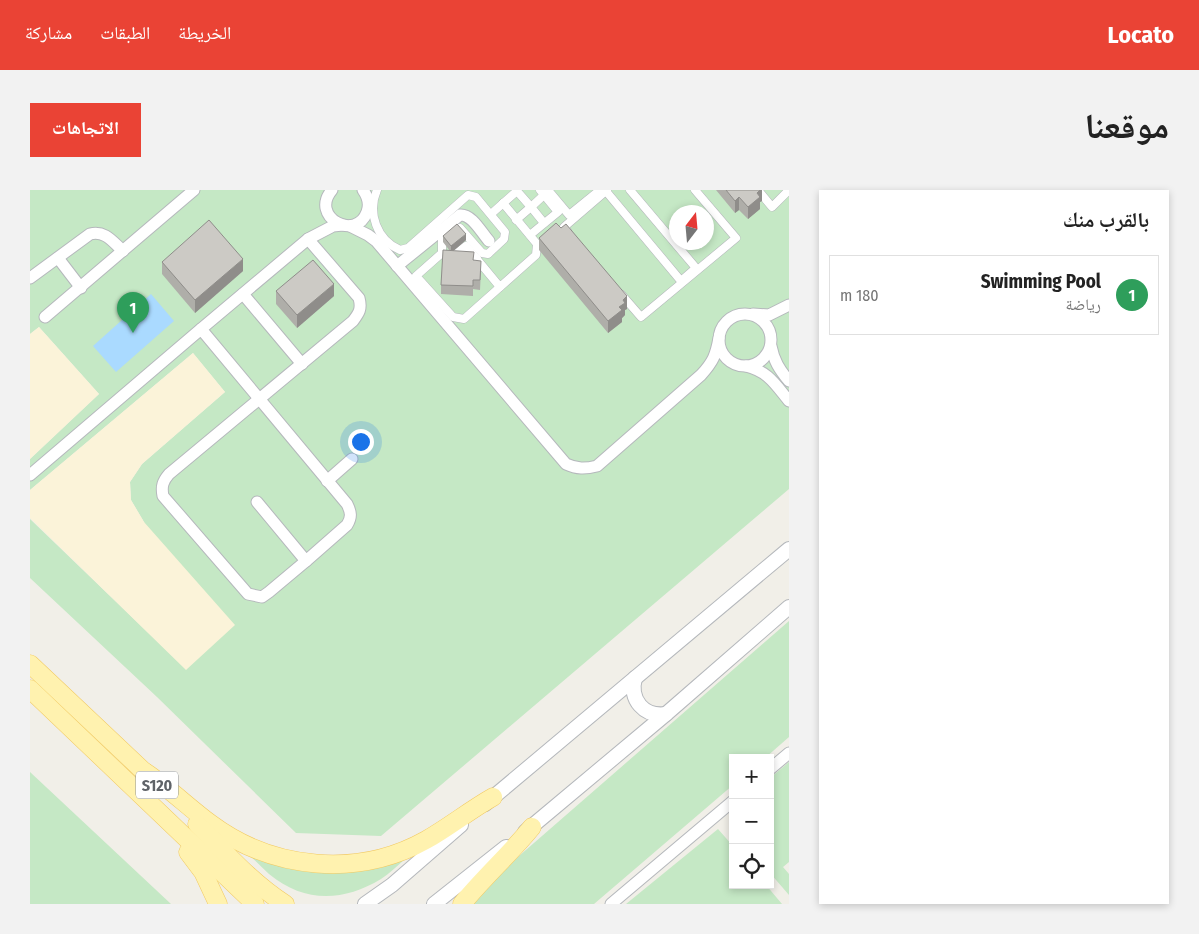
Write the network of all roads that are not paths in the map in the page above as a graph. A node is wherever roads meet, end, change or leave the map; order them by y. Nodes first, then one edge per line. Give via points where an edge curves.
1 (194, 190) edge
2 (324, 190) edge
3 (332, 190) edge
4 (363, 190) edge
5 (371, 190) edge
6 (377, 190) edge
7 (604, 190) edge
8 (630, 190) edge
9 (695, 190) edge
10 (758, 190) edge
11 (789, 190) edge
12 (518, 191) edge
13 (544, 192) edge
14 (503, 203) junction
15 (326, 205) junction
16 (368, 206) junction
17 (531, 207) junction
18 (491, 214) junction
19 (516, 220) junction
20 (544, 223) junction
21 (346, 226) junction
22 (530, 235) junction
23 (571, 235) edge
24 (308, 239) junction
25 (376, 241) junction
26 (489, 241) dead end
27 (123, 251) junction
28 (442, 253) junction
29 (58, 258) junction
30 (450, 258) junction
31 (477, 259) junction
32 (398, 266) junction
33 (30, 278) edge
34 (500, 287) junction
35 (616, 287) edge
36 (81, 288) junction
37 (243, 294) junction
38 (789, 306) edge
39 (750, 314) junction
40 (45, 317) dead end
41 (201, 329) junction
42 (720, 338) junction
43 (771, 341) junction
44 (302, 364) junction
45 (740, 365) junction
46 (701, 375) junction
47 (789, 381) edge
48 (260, 399) junction
49 (789, 401) edge
50 (352, 459) dead end
51 (30, 474) edge
52 (327, 481) junction
53 (257, 502) dead end
54 (789, 549) edge
55 (306, 561) junction
56 (789, 607) edge
57 (30, 664) edge
58 (635, 678) junction
59 (30, 690) edge
60 (666, 714) junction
61 (789, 753) edge
62 (774, 766) edge
63 (145, 772) junction
64 (129, 784) junction
65 (493, 797) junction
66 (729, 804) edge
67 (532, 827) junction
68 (218, 904) edge
69 (255, 904) edge
70 (285, 904) edge
71 (365, 904) edge
72 (434, 904) edge
73 (462, 904) edge
74 (611, 904) edge

1 - 27 street
2 - 15 street
3 - 15 street
4 - 16 street
5 - 16 street
6 - 18 street via 372,211 376,227 393,247 400,250 408,248 468,195 476,197
7 - 8 street via 681,281 696,268
7 - 13 street via 569,215
7 - 23 street via 564,228
9 - 35 street via 736,238 641,317
10 - 11 street via 772,207
12 - 14 street
12 - 17 street
13 - 17 street
13 - 20 street via 558,212
14 - 18 street
14 - 19 street
15 - 21 street via 331,218
15 - 24 street via 324,218
16 - 21 street via 362,220
16 - 25 street via 371,231
17 - 19 street
17 - 20 street
18 - 28 street via 505,232 504,239 488,254 482,253 460,228 453,228 442,237
19 - 22 street
20 - 22 street
21 - 24 street via 333,226
21 - 25 street
22 - 34 street via 537,244 536,255
24 - 37 street
24 - 44 street via 359,298 361,306 353,321
25 - 32 street
26 - 32 street via 470,218 460,216
27 - 29 street via 107,236 95,233
27 - 36 street
28 - 30 street
28 - 34 street via 416,276 452,317 464,319
29 - 33 street
29 - 36 street
30 - 31 street
30 - 31 street via 466,246
31 - 34 street
32 - 46 street via 566,464 574,468 597,466
36 - 40 street
37 - 41 street
37 - 44 street
38 - 39 street via 769,315
38 - 43 street via 775,323
39 - 42 street via 741,314 726,322
39 - 43 street via 764,322
41 - 48 street
41 - 51 street
42 - 45 street via 726,356
42 - 46 street via 712,363
43 - 45 street via 763,358 750,365
43 - 47 street via 773,359
44 - 48 street
45 - 46 street via 714,366
45 - 49 street via 768,375
48 - 52 street
48 - 55 street via 169,474 163,481 163,496 248,594 262,597
50 - 52 street
52 - 55 street via 347,504 351,519
53 - 55 street
54 - 58 street
56 - 60 street
57 - 63 main road, S120
58 - 60 street via 634,696 639,706 654,715
58 - 65 street
59 - 64 main road, S120
60 - 67 street
61 - 62 street
63 - 65 main road via 236,840 277,857 320,864 365,862 407,850
63 - 70 main road, S120 via 258,883
64 - 68 main road via 194,858
64 - 69 main road, S120
65 - 71 street via 392,885
66 - 74 street
67 - 72 street
67 - 73 main road

